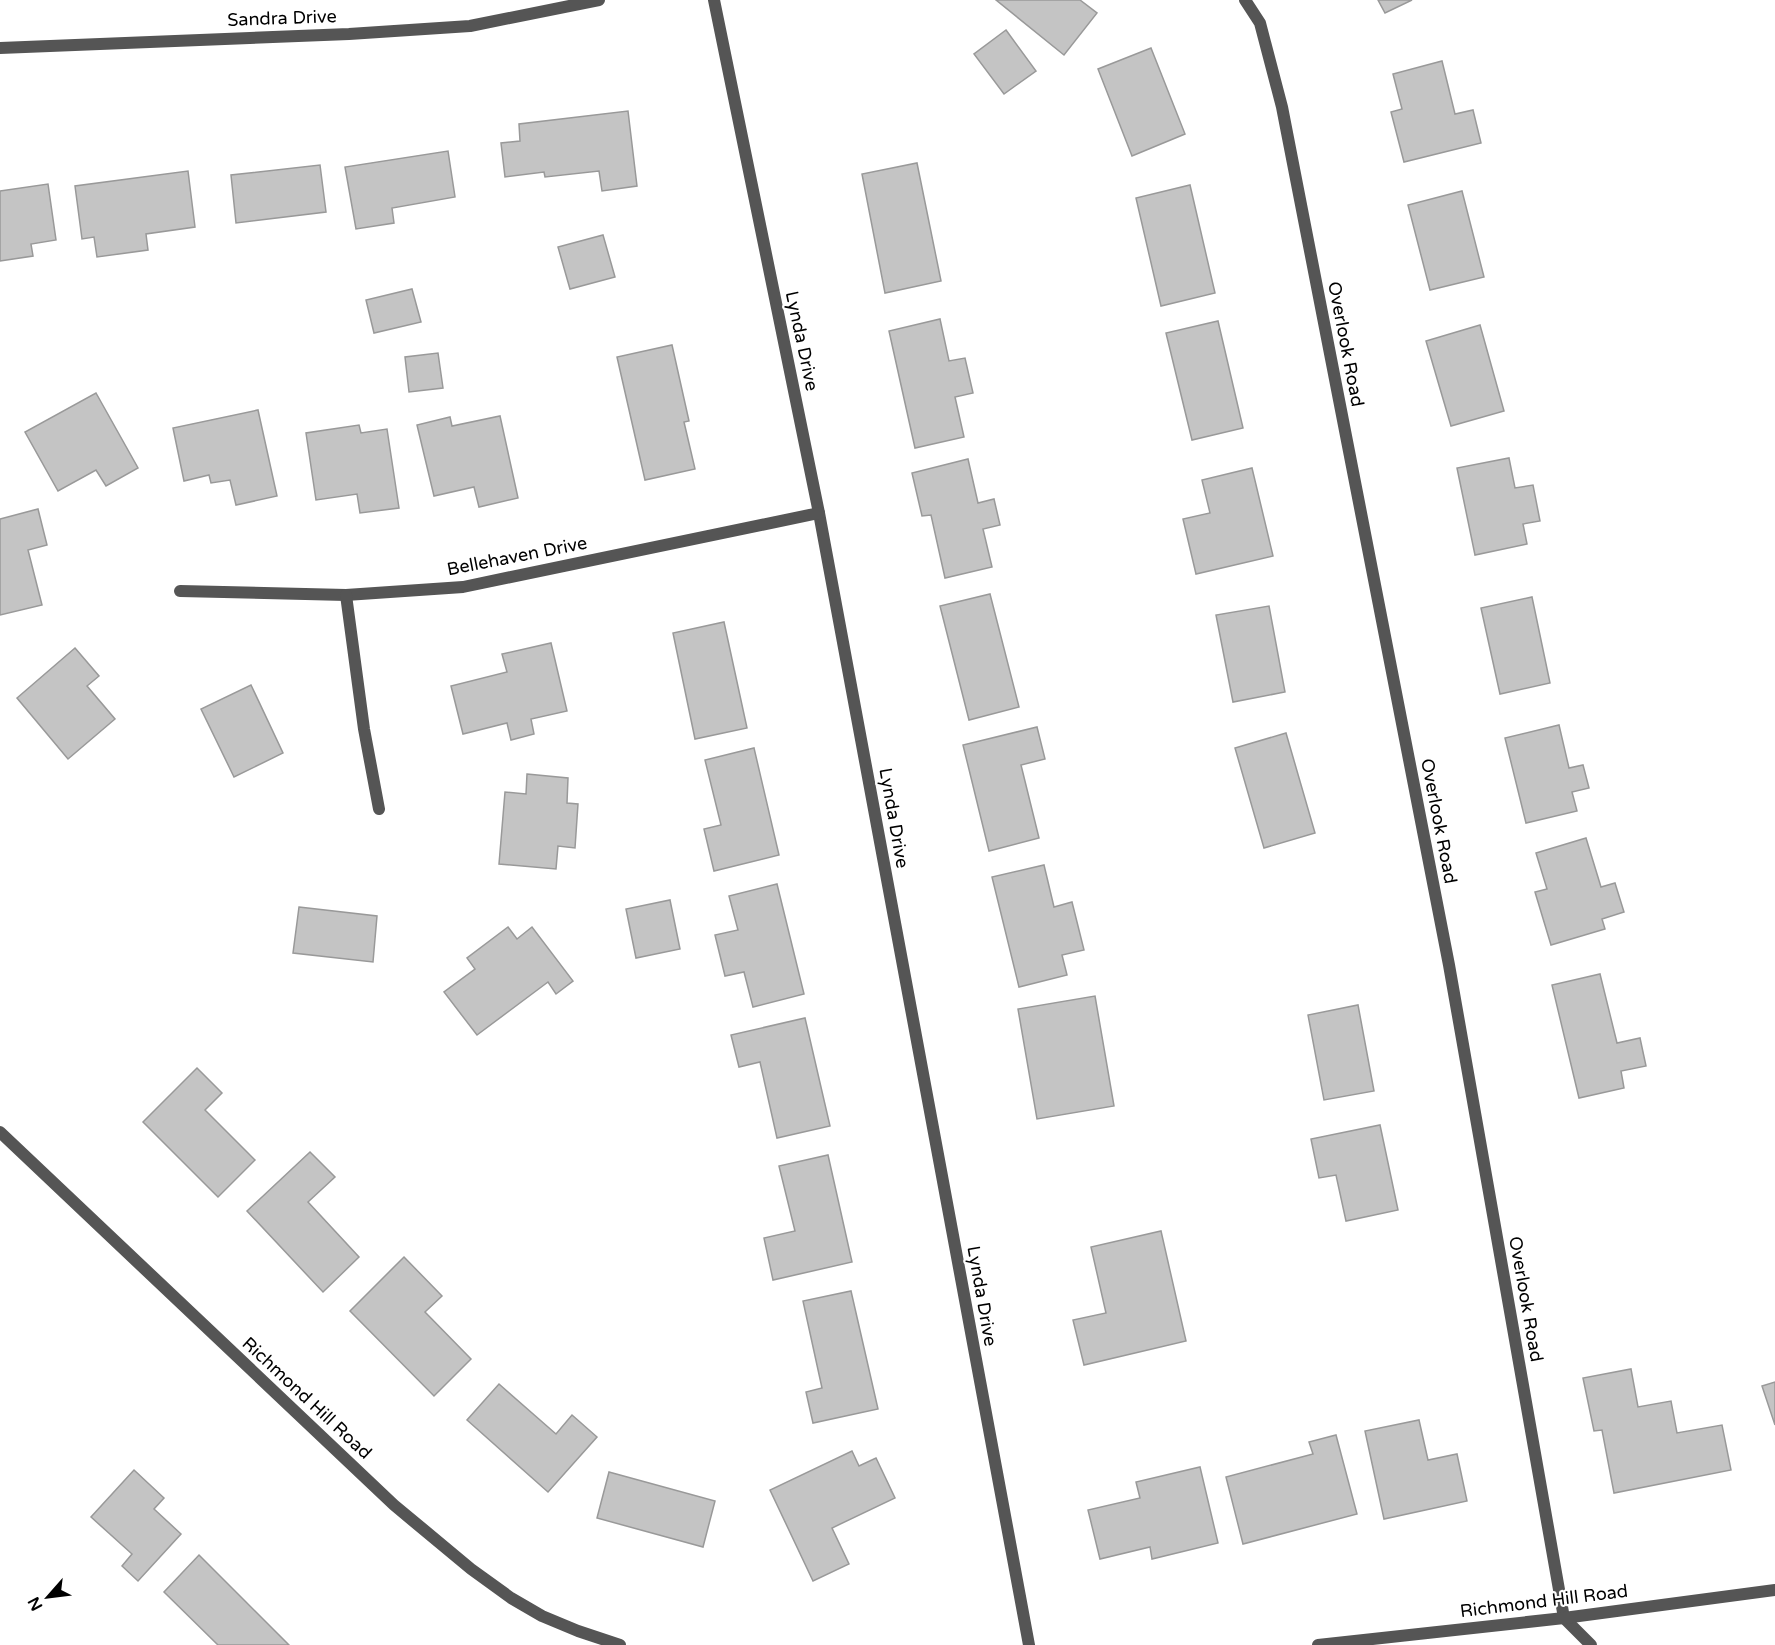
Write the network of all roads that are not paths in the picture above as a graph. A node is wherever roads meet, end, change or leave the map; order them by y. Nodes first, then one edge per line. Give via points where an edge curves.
1 (599, 0) edge
2 (714, 0) edge
3 (1245, 0) edge
4 (0, 48) edge
5 (819, 513) junction
6 (180, 591) dead end
7 (346, 595) junction
8 (379, 809) dead end
9 (0, 1132) edge
10 (1775, 1590) edge
11 (1564, 1618) junction
12 (620, 1645) edge
13 (1029, 1645) edge
14 (1318, 1645) edge
15 (1591, 1645) edge

1 - 4 street, Sandra Drive via 459,27
2 - 5 street, Lynda Drive
3 - 11 street, Overlook Road via 1260,23 1282,107 1449,965
5 - 7 street, Bellehaven Drive via 463,587
5 - 13 street, Lynda Drive
6 - 7 street, Bellehaven Drive
7 - 8 street
9 - 12 street, Richmond Hill Road via 394,1505 462,1562 542,1616
10 - 11 street, Richmond Hill Road
11 - 14 street, Richmond Hill Road
11 - 15 street

